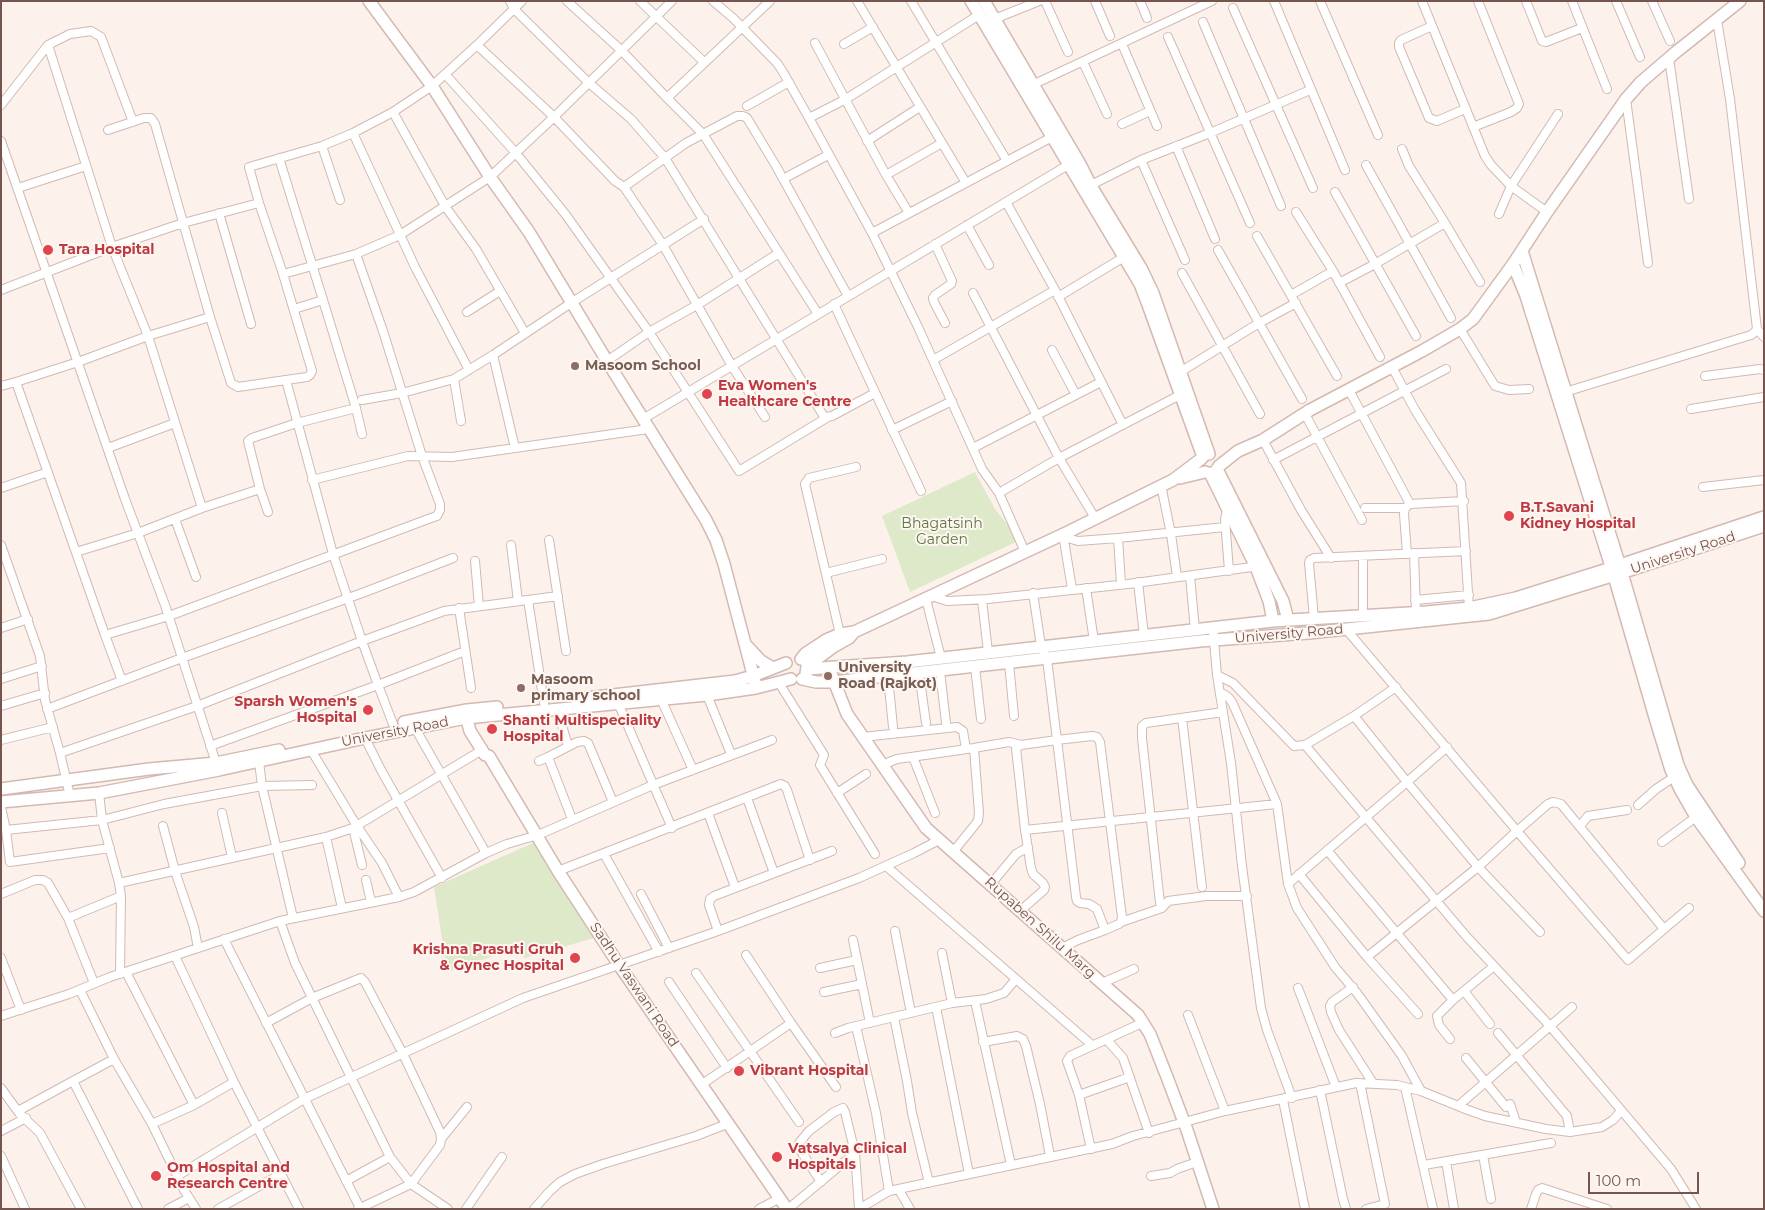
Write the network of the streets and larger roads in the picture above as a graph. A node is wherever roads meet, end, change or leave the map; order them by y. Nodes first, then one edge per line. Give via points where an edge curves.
1 (369, 1) edge
2 (510, 1) edge
3 (522, 1) edge
4 (567, 1) edge
5 (640, 1) edge
6 (672, 1) edge
7 (713, 1) edge
8 (770, 1) edge
9 (858, 1) edge
10 (911, 1) edge
11 (971, 1) edge
12 (984, 1) edge
13 (1039, 1) edge
14 (1045, 1) edge
15 (1095, 1) edge
16 (1140, 1) edge
17 (1212, 1) edge
18 (1274, 1) edge
19 (1320, 1) edge
20 (1422, 1) edge
21 (1478, 1) edge
22 (1526, 1) edge
23 (1572, 1) edge
24 (1616, 1) edge
25 (1652, 1) edge
26 (1740, 1) edge
27 (1233, 8) dead end
28 (514, 9) junction
29 (656, 16) junction
30 (1147, 18) dead end
31 (986, 19) junction
32 (1717, 20) junction
33 (1203, 22) dead end
34 (1432, 26) junction
35 (741, 27) junction
36 (873, 28) junction
37 (1582, 28) junction
38 (1110, 36) dead end
39 (1168, 37) dead end
40 (1670, 41) dead end
41 (935, 42) junction
42 (815, 43) dead end
43 (844, 44) dead end
44 (1122, 44) junction
45 (48, 45) junction
46 (477, 45) junction
47 (622, 51) junction
48 (1068, 52) dead end
49 (1640, 57) dead end
50 (1669, 58) junction
51 (704, 62) junction
52 (1083, 62) junction
53 (896, 67) junction
54 (445, 74) junction
55 (789, 82) junction
56 (589, 83) junction
57 (432, 86) junction
58 (1028, 88) junction
59 (1607, 89) dead end
60 (1310, 90) junction
61 (667, 98) junction
62 (846, 99) junction
63 (1626, 99) junction
64 (1276, 104) junction
65 (1, 105) edge
66 (747, 106) dead end
67 (920, 107) junction
68 (1465, 109) junction
69 (1150, 111) junction
70 (393, 112) junction
71 (1107, 114) dead end
72 (1558, 114) dead end
73 (554, 117) junction
74 (809, 118) junction
75 (1243, 119) junction
76 (132, 122) junction
77 (1122, 124) dead end
78 (1158, 126) dead end
79 (1472, 127) junction
80 (108, 130) dead end
81 (353, 133) junction
82 (1210, 133) junction
83 (703, 134) junction
84 (1378, 135) dead end
85 (1052, 137) junction
86 (1, 141) edge
87 (868, 141) junction
88 (942, 143) junction
89 (322, 146) junction
90 (1176, 146) junction
91 (1402, 149) dead end
92 (515, 152) junction
93 (828, 155) junction
94 (279, 158) junction
95 (665, 158) junction
96 (1140, 160) junction
97 (1007, 161) junction
98 (1068, 164) junction
99 (1366, 165) dead end
100 (86, 166) junction
101 (1345, 170) dead end
102 (886, 176) junction
103 (490, 177) junction
104 (784, 179) junction
105 (966, 183) junction
106 (1510, 186) junction
107 (624, 187) junction
108 (1087, 187) junction
109 (18, 188) junction
110 (1313, 188) dead end
111 (1335, 192) dead end
112 (340, 200) dead end
113 (1688, 200) dead end
114 (1006, 202) junction
115 (259, 203) junction
116 (445, 206) junction
117 (1281, 206) dead end
118 (1296, 212) dead end
119 (1547, 212) junction
120 (220, 213) junction
121 (910, 213) junction
122 (1499, 214) dead end
123 (704, 220) junction
124 (183, 223) junction
125 (1250, 223) dead end
126 (1445, 223) junction
127 (967, 225) junction
128 (872, 233) junction
129 (400, 235) junction
130 (1257, 236) dead end
131 (1215, 239) dead end
132 (1410, 243) junction
133 (935, 244) junction
134 (663, 245) junction
135 (112, 247) junction
136 (1218, 250) dead end
137 (1522, 251) junction
138 (779, 253) junction
139 (356, 254) junction
140 (1124, 257) junction
141 (1185, 260) dead end
142 (1648, 263) dead end
143 (1375, 264) junction
144 (1513, 264) junction
145 (989, 265) dead end
146 (314, 266) junction
147 (891, 271) junction
148 (1333, 272) junction
149 (47, 273) junction
150 (1182, 273) dead end
151 (283, 274) junction
152 (739, 277) junction
153 (610, 279) junction
154 (1480, 282) dead end
155 (1338, 283) junction
156 (1, 290) edge
157 (500, 291) junction
158 (973, 293) dead end
159 (1056, 294) junction
160 (1291, 295) junction
161 (848, 296) junction
162 (323, 300) junction
163 (571, 303) junction
164 (1296, 303) junction
165 (834, 304) junction
166 (697, 306) junction
167 (294, 309) junction
168 (467, 312) dead end
169 (818, 314) junction
170 (210, 316) junction
171 (1451, 318) dead end
172 (946, 323) dead end
173 (1259, 323) junction
174 (251, 324) dead end
175 (990, 327) junction
176 (1757, 328) junction
177 (1460, 329) junction
178 (648, 332) junction
179 (526, 333) junction
180 (148, 336) junction
181 (1416, 336) dead end
182 (1764, 337) edge
183 (777, 339) junction
184 (1223, 346) junction
185 (1052, 350) dead end
186 (493, 355) junction
187 (1380, 357) dead end
188 (933, 360) junction
189 (607, 361) junction
190 (78, 362) junction
191 (732, 366) junction
192 (1392, 366) junction
193 (1446, 369) dead end
194 (469, 370) junction
195 (1764, 370) edge
196 (1177, 374) junction
197 (1337, 376) dead end
198 (1706, 376) dead end
199 (454, 379) junction
200 (286, 380) junction
201 (16, 382) junction
202 (1101, 382) junction
203 (1, 386) edge
204 (1528, 389) dead end
205 (1349, 390) junction
206 (1406, 391) junction
207 (687, 392) junction
208 (1565, 392) junction
209 (402, 393) junction
210 (875, 393) junction
211 (1076, 395) junction
212 (1180, 395) junction
213 (1764, 397) edge
214 (1302, 399) dead end
215 (362, 400) dead end
216 (952, 400) junction
217 (356, 408) junction
218 (1691, 409) dead end
219 (1260, 414) dead end
220 (1304, 414) junction
221 (1361, 414) junction
222 (1037, 415) junction
223 (765, 417) dead end
224 (828, 417) junction
225 (461, 421) dead end
226 (175, 423) junction
227 (297, 423) junction
228 (646, 424) junction
229 (1123, 425) junction
230 (892, 430) junction
231 (362, 434) dead end
232 (1317, 437) junction
233 (1262, 440) junction
234 (108, 448) junction
235 (515, 448) junction
236 (973, 448) junction
237 (422, 456) junction
238 (1059, 458) junction
239 (1273, 460) junction
240 (1210, 463) junction
241 (856, 467) dead end
242 (48, 472) junction
243 (312, 480) junction
244 (1764, 480) edge
245 (1161, 486) junction
246 (1703, 487) dead end
247 (1, 488) edge
248 (260, 489) junction
249 (921, 491) dead end
250 (999, 493) junction
251 (1464, 501) junction
252 (1407, 506) junction
253 (202, 508) junction
254 (1365, 508) dead end
255 (1227, 510) junction
256 (268, 512) dead end
257 (1764, 517) edge
258 (1095, 518) junction
259 (175, 519) junction
260 (1362, 520) dead end
261 (1764, 526) edge
262 (1225, 527) junction
263 (138, 533) junction
264 (1065, 533) junction
265 (1171, 534) junction
266 (1118, 538) junction
267 (549, 540) dead end
268 (1, 545) edge
269 (511, 545) dead end
270 (1466, 551) junction
271 (76, 552) junction
272 (1025, 552) junction
273 (333, 554) junction
274 (1410, 554) junction
275 (1363, 556) junction
276 (452, 558) dead end
277 (1331, 558) junction
278 (882, 559) dead end
279 (475, 561) dead end
280 (1261, 566) junction
281 (1229, 571) junction
282 (1617, 571) junction
283 (826, 574) junction
284 (1190, 576) junction
285 (196, 577) dead end
286 (1176, 577) junction
287 (1138, 582) junction
288 (1121, 584) junction
289 (1086, 588) junction
290 (1072, 589) junction
291 (1033, 594) junction
292 (1469, 595) junction
293 (558, 596) junction
294 (348, 598) junction
295 (929, 598) junction
296 (528, 600) junction
297 (982, 600) junction
298 (1416, 600) junction
299 (518, 601) junction
300 (479, 606) junction
301 (459, 608) junction
302 (1469, 608) junction
303 (1416, 613) junction
304 (168, 616) junction
305 (1363, 616) junction
306 (1338, 618) junction
307 (28, 619) junction
308 (1314, 619) junction
309 (1288, 620) junction
310 (1273, 621) junction
311 (1, 628) edge
312 (1346, 629) junction
313 (1195, 630) junction
314 (854, 632) junction
315 (840, 634) junction
316 (105, 635) junction
317 (1214, 635) junction
318 (1144, 636) junction
319 (362, 641) junction
320 (1094, 641) junction
321 (744, 643) junction
322 (1041, 646) junction
323 (833, 647) junction
324 (465, 651) junction
325 (566, 651) dead end
326 (988, 652) junction
327 (182, 658) junction
328 (941, 658) junction
329 (1047, 659) junction
330 (786, 663) junction
331 (1009, 663) junction
332 (42, 666) junction
333 (843, 667) junction
334 (975, 667) junction
335 (773, 668) junction
336 (830, 669) junction
337 (801, 670) junction
338 (940, 671) junction
339 (919, 673) junction
340 (1217, 675) junction
341 (888, 676) junction
342 (1, 679) edge
343 (122, 681) junction
344 (755, 682) junction
345 (833, 682) junction
346 (779, 683) junction
347 (378, 685) junction
348 (1396, 687) junction
349 (471, 688) dead end
350 (1220, 692) junction
351 (45, 693) junction
352 (707, 695) junction
353 (661, 699) junction
354 (544, 703) junction
355 (618, 703) junction
356 (1, 706) edge
357 (197, 706) junction
358 (47, 709) junction
359 (556, 709) junction
360 (1223, 712) junction
361 (469, 714) junction
362 (1014, 716) dead end
363 (1354, 716) junction
364 (1182, 718) junction
365 (980, 719) dead end
366 (926, 723) dead end
367 (946, 723) dead end
368 (393, 724) junction
369 (52, 727) junction
370 (893, 727) dead end
371 (415, 728) junction
372 (862, 737) junction
373 (365, 738) junction
374 (1, 740) edge
375 (772, 740) dead end
376 (1057, 740) junction
377 (1021, 745) junction
378 (1305, 745) junction
379 (210, 746) junction
380 (568, 746) junction
381 (1447, 748) junction
382 (970, 749) junction
383 (311, 750) junction
384 (60, 753) junction
385 (486, 753) junction
386 (731, 754) junction
387 (548, 757) junction
388 (914, 757) junction
389 (258, 762) junction
390 (539, 762) dead end
391 (882, 765) junction
392 (217, 767) junction
393 (693, 770) junction
394 (442, 774) junction
395 (866, 774) dead end
396 (1678, 775) junction
397 (66, 780) junction
398 (1407, 782) junction
399 (653, 784) junction
400 (312, 785) dead end
401 (262, 786) junction
402 (1, 789) edge
403 (99, 792) junction
404 (837, 793) junction
405 (70, 796) junction
406 (747, 798) junction
407 (400, 800) junction
408 (1, 802) edge
409 (613, 802) junction
410 (1277, 804) junction
411 (1638, 805) dead end
412 (1, 807) edge
413 (1235, 808) junction
414 (1627, 810) dead end
415 (222, 813) dead end
416 (708, 813) junction
417 (936, 813) dead end
418 (1193, 813) junction
419 (1696, 817) junction
420 (1152, 818) junction
421 (1366, 818) junction
422 (572, 819) junction
423 (102, 820) junction
424 (1109, 821) junction
425 (163, 826) dead end
426 (1067, 826) junction
427 (1580, 826) junction
428 (355, 827) junction
429 (672, 828) junction
430 (6, 830) junction
431 (1025, 830) junction
432 (1517, 831) junction
433 (538, 834) junction
434 (326, 837) junction
435 (939, 840) junction
436 (1662, 842) dead end
437 (278, 847) junction
438 (1028, 847) junction
439 (110, 848) junction
440 (1327, 850) junction
441 (832, 851) dead end
442 (954, 852) junction
443 (486, 853) junction
444 (604, 854) junction
445 (875, 854) dead end
446 (232, 858) junction
447 (810, 860) junction
448 (362, 865) dead end
449 (886, 866) junction
450 (1478, 867) junction
451 (175, 871) junction
452 (558, 871) junction
453 (774, 873) junction
454 (1299, 874) junction
455 (442, 878) junction
456 (366, 880) dead end
457 (119, 883) junction
458 (990, 884) junction
459 (1288, 884) junction
460 (1202, 886) dead end
461 (735, 887) junction
462 (1, 894) edge
463 (642, 894) dead end
464 (121, 896) junction
465 (399, 896) junction
466 (1247, 896) junction
467 (1764, 899) edge
468 (1437, 901) junction
469 (372, 902) junction
470 (1160, 903) dead end
471 (342, 908) junction
472 (1689, 908) dead end
473 (1020, 911) junction
474 (1764, 911) edge
475 (68, 918) junction
476 (293, 918) junction
477 (280, 922) junction
478 (1121, 922) junction
479 (1664, 928) junction
480 (1105, 930) junction
481 (718, 931) junction
482 (895, 931) dead end
483 (1540, 932) dead end
484 (1396, 934) junction
485 (224, 939) junction
486 (853, 940) dead end
487 (198, 948) junction
488 (669, 948) junction
489 (1062, 948) junction
490 (658, 952) junction
491 (942, 953) dead end
492 (746, 955) dead end
493 (175, 956) junction
494 (1368, 957) junction
495 (1, 958) edge
496 (857, 960) junction
497 (619, 965) junction
498 (1494, 966) junction
499 (820, 968) dead end
500 (1134, 969) dead end
501 (123, 973) junction
502 (696, 973) dead end
503 (1016, 979) junction
504 (669, 982) dead end
505 (94, 983) junction
506 (1102, 983) junction
507 (862, 984) junction
508 (1352, 987) junction
509 (1298, 988) dead end
510 (80, 990) junction
511 (1464, 990) junction
512 (824, 992) dead end
513 (312, 998) junction
514 (1453, 1000) junction
515 (974, 1001) junction
516 (952, 1003) junction
517 (936, 1007) junction
518 (1572, 1007) dead end
519 (21, 1010) junction
520 (911, 1013) junction
521 (1418, 1014) dead end
522 (1188, 1015) dead end
523 (1, 1016) edge
524 (894, 1017) junction
525 (1144, 1022) junction
526 (266, 1023) junction
527 (791, 1023) junction
528 (870, 1023) junction
529 (1490, 1024) dead end
530 (856, 1026) junction
531 (1550, 1026) junction
532 (835, 1033) dead end
533 (1498, 1033) dead end
534 (1450, 1039) dead end
535 (1106, 1040) junction
536 (983, 1042) junction
537 (1092, 1045) junction
538 (750, 1052) junction
539 (403, 1054) junction
540 (1516, 1056) junction
541 (1466, 1058) dead end
542 (114, 1059) junction
543 (727, 1068) junction
544 (1130, 1077) junction
545 (350, 1078) junction
546 (73, 1081) junction
547 (234, 1082) junction
548 (1360, 1083) junction
549 (1373, 1083) junction
550 (1485, 1083) junction
551 (701, 1085) junction
552 (836, 1087) dead end
553 (1336, 1087) junction
554 (1405, 1087) junction
555 (1, 1088) edge
556 (1320, 1090) junction
557 (1421, 1091) junction
558 (1079, 1095) junction
559 (1292, 1098) junction
560 (304, 1099) junction
561 (1283, 1100) junction
562 (194, 1105) junction
563 (1458, 1106) junction
564 (467, 1107) dead end
565 (18, 1111) junction
566 (1225, 1111) junction
567 (1621, 1111) junction
568 (26, 1118) junction
569 (799, 1122) dead end
570 (1184, 1122) junction
571 (1516, 1122) junction
572 (152, 1124) junction
573 (728, 1124) junction
574 (258, 1127) junction
575 (1, 1131) edge
576 (1149, 1132) junction
577 (1570, 1132) junction
578 (441, 1139) junction
579 (1551, 1143) dead end
580 (1091, 1149) junction
581 (855, 1154) junction
582 (1483, 1155) junction
583 (1, 1156) edge
584 (1050, 1156) junction
585 (390, 1157) junction
586 (502, 1157) dead end
587 (1446, 1161) junction
588 (1197, 1162) junction
589 (1011, 1165) junction
590 (1424, 1165) junction
591 (281, 1174) junction
592 (969, 1174) junction
593 (177, 1176) junction
594 (1151, 1176) dead end
595 (346, 1181) junction
596 (822, 1182) junction
597 (929, 1183) junction
598 (412, 1184) junction
599 (899, 1190) junction
600 (890, 1191) junction
601 (189, 1198) junction
602 (780, 1198) junction
603 (1491, 1198) dead end
604 (1581, 1205) edge
605 (359, 1208) edge
606 (25, 1209) edge
607 (81, 1209) edge
608 (138, 1209) edge
609 (168, 1209) edge
610 (196, 1209) edge
611 (218, 1209) edge
612 (299, 1209) edge
613 (448, 1209) edge
614 (466, 1209) edge
615 (534, 1209) edge
616 (759, 1209) edge
617 (787, 1209) edge
618 (859, 1209) edge
619 (910, 1209) edge
620 (1213, 1209) edge
621 (1305, 1209) edge
622 (1346, 1209) edge
623 (1366, 1209) edge
624 (1433, 1209) edge
625 (1454, 1209) edge
626 (1531, 1209) edge
627 (1607, 1209) edge
628 (1696, 1209) edge

1 - 57 street
2 - 28 street
3 - 28 street
4 - 47 street
5 - 29 street
6 - 29 street
7 - 35 street
8 - 35 street
9 - 36 street
10 - 41 street
11 - 31 street
12 - 31 street
13 - 31 street
14 - 48 street
15 - 38 street
16 - 30 street
17 - 44 street
18 - 60 street
19 - 84 street
20 - 34 street
21 - 79 street via 1519,104 1512,112
22 - 37 street via 1542,41
23 - 37 street
24 - 49 street
25 - 40 street
26 - 32 street
27 - 64 street
28 - 46 street
28 - 56 street
29 - 47 street
29 - 51 street
31 - 41 street
31 - 58 street
32 - 50 street
32 - 176 street via 1730,99
33 - 75 street
34 - 68 street
34 - 68 street via 1401,40 1399,47 1429,118 1437,121
35 - 51 street
35 - 55 street via 770,56
36 - 43 street
36 - 53 street
37 - 59 street
39 - 82 street
41 - 53 street
41 - 97 street
42 - 62 street
44 - 52 street
44 - 69 street
45 - 65 street
45 - 76 street via 70,34 91,31 101,37
45 - 100 street
46 - 54 street
46 - 73 street
47 - 56 street
47 - 61 street
50 - 63 street
50 - 113 street
51 - 61 street
52 - 58 street
52 - 71 street
53 - 62 street
53 - 67 street
54 - 57 street
54 - 92 street
55 - 66 street
55 - 74 street
56 - 73 street
56 - 95 street via 631,120
57 - 70 street
57 - 103 street
58 - 85 street
58 - 108 street via 1080,164
60 - 64 street
60 - 101 street
61 - 83 street
62 - 74 street
62 - 87 street
63 - 119 street
63 - 142 street
64 - 75 street
64 - 110 street
67 - 87 street
67 - 88 street
68 - 79 street
69 - 77 street
69 - 78 street
70 - 81 street
70 - 116 street
72 - 106 street
73 - 92 street
73 - 107 street
74 - 93 street
75 - 82 street
75 - 117 street
76 - 80 street
76 - 124 street via 151,118 155,124
79 - 106 street via 1485,156
81 - 89 street
81 - 129 street
82 - 90 street
82 - 125 street
83 - 95 street
83 - 104 street via 737,116 747,118
83 - 138 street
85 - 97 street
85 - 98 street
86 - 109 street
87 - 102 street
88 - 102 street
88 - 105 street
89 - 94 street
89 - 112 street
90 - 96 street
90 - 131 street
91 - 126 street
92 - 103 street
92 - 153 street via 566,215
93 - 104 street
93 - 128 street
94 - 115 street via 249,167
94 - 146 street
95 - 107 street
95 - 123 street
96 - 108 street
96 - 141 street
97 - 105 street
98 - 108 street
98 - 114 street
99 - 132 street
100 - 109 street
100 - 135 street
102 - 121 street
103 - 116 street
103 - 163 street via 529,232
104 - 161 street
105 - 121 street
106 - 119 street
106 - 122 street
107 - 134 street
108 - 140 street
108 - 196 street via 1131,249 1146,278
109 - 149 street
111 - 143 street
114 - 127 street
114 - 159 street
115 - 120 street
115 - 151 street
116 - 129 street
116 - 157 street via 476,249
118 - 148 street
119 - 137 street
120 - 124 street
120 - 174 street
121 - 128 street
123 - 134 street
123 - 152 street
124 - 135 street
124 - 170 street
126 - 132 street
126 - 154 street
127 - 133 street
127 - 145 street
128 - 147 street
129 - 139 street
129 - 194 street
130 - 160 street
132 - 143 street
132 - 171 street
133 - 147 street
133 - 172 street via 952,281 933,298
134 - 153 street
134 - 166 street
135 - 149 street
135 - 180 street
136 - 173 street
137 - 144 street
137 - 208 street
138 - 152 street
138 - 169 street
139 - 146 street
139 - 209 street
140 - 159 street
140 - 196 street via 1140,284
143 - 155 street
143 - 181 street
144 - 177 street via 1479,312
144 - 282 street
146 - 151 street
146 - 162 street
147 - 161 street
147 - 188 street
148 - 155 street
148 - 160 street
149 - 156 street
149 - 190 street
150 - 184 street
151 - 167 street
152 - 166 street
152 - 183 street
153 - 163 street
153 - 178 street
155 - 187 street
157 - 168 street
157 - 179 street
158 - 175 street
159 - 175 street
159 - 202 street
160 - 164 street
161 - 165 street
162 - 167 street
162 - 217 street
163 - 179 street
163 - 189 street
164 - 173 street
164 - 197 street
165 - 169 street
165 - 210 street
166 - 178 street
166 - 191 street
167 - 200 street via 312,371 307,377
169 - 183 street
170 - 180 street
170 - 200 street via 228,378 234,386
173 - 184 street
173 - 214 street
175 - 188 street
175 - 222 street
176 - 182 street
176 - 208 street via 1751,335
177 - 192 street
177 - 204 street via 1495,386 1509,390
178 - 189 street
178 - 207 street
179 - 186 street
180 - 190 street
180 - 226 street
183 - 191 street
183 - 224 street via 821,412
184 - 196 street
184 - 219 street
185 - 211 street
186 - 194 street
186 - 235 street
188 - 216 street
189 - 228 street
190 - 201 street
190 - 234 street
191 - 207 street
191 - 223 street
192 - 205 street
192 - 206 street
193 - 206 street
194 - 199 street
195 - 198 street
196 - 212 street
196 - 240 street
199 - 209 street
199 - 225 street
200 - 227 street
201 - 203 street
201 - 242 street
202 - 211 street
202 - 229 street
205 - 220 street
205 - 221 street
206 - 221 street
206 - 251 street via 1461,483
207 - 224 street via 739,471
207 - 228 street
208 - 282 street
209 - 215 street
209 - 237 street
210 - 224 street
210 - 230 street
211 - 222 street
212 - 229 street
212 - 240 street
213 - 218 street
216 - 230 street
216 - 236 street
217 - 227 street
217 - 231 street
220 - 232 street
220 - 233 street
221 - 232 street
221 - 252 street
222 - 236 street
222 - 238 street
226 - 234 street
226 - 253 street
227 - 243 street
227 - 248 street via 248,441
228 - 235 street
228 - 321 street via 716,540
229 - 238 street
230 - 249 street
232 - 239 street
232 - 260 street
233 - 239 street
233 - 240 street
234 - 263 street
235 - 237 street via 452,457
236 - 250 street via 982,469
237 - 243 street via 393,458
237 - 273 street via 440,504 437,516
238 - 250 street
238 - 258 street
239 - 277 street
240 - 245 street
240 - 255 street
240 - 280 street
241 - 283 street via 809,478 805,484
242 - 247 street
242 - 271 street
243 - 273 street
244 - 246 street
245 - 258 street
245 - 265 street
248 - 253 street
248 - 256 street
250 - 272 street
251 - 252 street
251 - 270 street
252 - 254 street
252 - 274 street via 1404,514
253 - 259 street
255 - 262 street
255 - 280 street
257 - 282 street
258 - 264 street
259 - 263 street
259 - 285 street
261 - 282 street, University Road
262 - 265 street
262 - 281 street
263 - 271 street
263 - 304 street
264 - 266 street via 1078,541
264 - 272 street
264 - 290 street
265 - 266 street
265 - 286 street
266 - 288 street
267 - 293 street
268 - 307 street
269 - 299 street
270 - 274 street
270 - 292 street
271 - 316 street
272 - 295 street
273 - 294 street
273 - 304 street
274 - 275 street
274 - 298 street
275 - 277 street
275 - 305 street
276 - 294 street
277 - 308 street via 1310,560
278 - 283 street
279 - 300 street
280 - 281 street
280 - 309 street via 1283,601
280 - 310 street
281 - 284 street
282 - 302 street, University Road
282 - 312 street, University Road via 1489,614
282 - 396 street
283 - 315 street
284 - 286 street
284 - 313 street
286 - 287 street
287 - 288 street
287 - 318 street
288 - 289 street
289 - 290 street
289 - 320 street
290 - 291 street
291 - 297 street
291 - 322 street
292 - 298 street
292 - 302 street
293 - 296 street
293 - 325 street
294 - 319 street
294 - 327 street
295 - 297 street
295 - 314 street
295 - 328 street
296 - 299 street
296 - 354 street
297 - 326 street
298 - 303 street
299 - 300 street
300 - 301 street
301 - 319 street
301 - 324 street
302 - 303 street, University Road
303 - 305 street, University Road
304 - 316 street
304 - 327 street
305 - 306 street, University Road
306 - 308 street, University Road
306 - 312 street
307 - 311 street
307 - 332 street
308 - 309 street, University Road
309 - 310 street, University Road
310 - 317 street, University Road
312 - 317 street, University Road
312 - 348 street
313 - 317 street, University Road
313 - 318 street, University Road
314 - 315 street
314 - 323 street
315 - 337 street via 815,646
316 - 343 street
317 - 329 street, University Road
317 - 340 street
318 - 320 street, University Road
319 - 347 street
319 - 357 street
320 - 322 street, University Road
321 - 335 street via 761,661
321 - 344 street
322 - 326 street, University Road
322 - 329 street
323 - 333 street via 835,659
323 - 337 street
324 - 347 street
324 - 349 street
326 - 328 street, University Road
327 - 343 street
327 - 357 street
328 - 333 street, University Road
329 - 331 street, University Road
329 - 376 street
330 - 335 street, University Road
330 - 337 street, University Road via 792,658
330 - 337 street via 785,674
331 - 334 street, University Road
331 - 362 street
332 - 342 street
332 - 351 street
333 - 336 street, University Road
334 - 338 street, University Road
334 - 365 street
335 - 344 street, University Road
336 - 337 street, University Road
336 - 345 street, Rupaben Shilu Marg
337 - 345 street, University Road via 816,682
337 - 346 street, University Road
338 - 339 street, University Road
338 - 367 street
339 - 341 street, University Road
339 - 366 street
340 - 350 street
340 - 378 street via 1233,683 1291,744
341 - 345 street, University Road
341 - 370 street
343 - 358 street
344 - 346 street, University Road
344 - 352 street, University Road
344 - 354 street, University Road via 735,681
345 - 372 street, Rupaben Shilu Marg via 847,714
346 - 404 street via 824,755 820,765
347 - 368 street
347 - 379 street
348 - 363 street
348 - 381 street
350 - 360 street
350 - 410 street via 1232,702
351 - 356 street
351 - 358 street
352 - 353 street, University Road
352 - 386 street
353 - 355 street, University Road
353 - 393 street
354 - 361 street, University Road
355 - 359 street, University Road
355 - 399 street
357 - 379 street
357 - 384 street
358 - 369 street
359 - 361 street, University Road
359 - 380 street
360 - 364 street
360 - 413 street
361 - 368 street, University Road
361 - 371 street, University Road
361 - 385 street, Sadhu Vaswani Road via 490,751
363 - 378 street
363 - 398 street
364 - 418 street
364 - 420 street via 1142,726
368 - 392 street, University Road
369 - 374 street
369 - 384 street
371 - 373 street, University Road
371 - 394 street
372 - 382 street via 957,726
372 - 391 street, Rupaben Shilu Marg
373 - 383 street, University Road
373 - 407 street
375 - 386 street
376 - 377 street
376 - 424 street via 1098,737
376 - 426 street
377 - 382 street via 1009,742
377 - 431 street via 1015,752
378 - 421 street
379 - 392 street
380 - 387 street
380 - 409 street via 584,741 588,743
381 - 398 street
381 - 432 street
382 - 388 street
382 - 442 street via 980,813 978,821
383 - 389 street, University Road
383 - 428 street
384 - 397 street
385 - 394 street
385 - 433 street, Sadhu Vaswani Road
386 - 393 street
387 - 390 street
387 - 422 street
388 - 391 street via 897,758
388 - 417 street
389 - 392 street, University Road
389 - 401 street
391 - 435 street, Rupaben Shilu Marg via 926,828
392 - 397 street, University Road via 149,769
392 - 403 street, University Road
393 - 399 street
394 - 407 street
394 - 443 street
395 - 404 street
396 - 411 street
396 - 419 street
396 - 467 street
397 - 402 street, University Road
397 - 405 street
398 - 421 street
398 - 450 street
399 - 409 street
399 - 429 street
400 - 401 street
401 - 423 street via 164,804
401 - 437 street
403 - 405 street, University Road
403 - 423 street
404 - 445 street
405 - 408 street, University Road
406 - 416 street
406 - 447 street via 778,785 785,786
406 - 453 street
407 - 428 street
407 - 455 street
409 - 422 street
410 - 413 street
410 - 459 street
412 - 430 street
413 - 418 street
413 - 466 street
414 - 427 street via 1588,816
415 - 446 street
416 - 429 street
416 - 461 street
418 - 420 street
418 - 460 street
419 - 436 street
419 - 474 street
420 - 424 street
420 - 470 street
421 - 440 street
421 - 468 street
422 - 433 street
423 - 430 street
423 - 439 street
424 - 426 street
424 - 478 street
425 - 451 street
426 - 431 street
426 - 480 street via 1077,901 1097,908
427 - 432 street via 1561,804 1552,802
427 - 479 street
428 - 434 street
428 - 448 street
428 - 465 street via 382,863
429 - 444 street
430 - 439 street via 10,862
431 - 438 street
432 - 450 street
432 - 479 street via 1628,960
433 - 443 street
433 - 452 street, Sadhu Vaswani Road
434 - 437 street
434 - 471 street
435 - 442 street, Rupaben Shilu Marg
435 - 449 street
437 - 446 street
437 - 476 street
438 - 458 street via 1016,854
438 - 473 street via 1033,874 1045,887
439 - 457 street
440 - 454 street
440 - 484 street
441 - 447 street
442 - 458 street, Rupaben Shilu Marg
443 - 455 street
444 - 452 street
444 - 490 street
446 - 451 street
447 - 453 street
449 - 481 street
449 - 503 street
450 - 468 street
450 - 483 street
451 - 457 street
451 - 487 street
452 - 497 street, Sadhu Vaswani Road
453 - 461 street
454 - 459 street
454 - 494 street
455 - 465 street
456 - 469 street
457 - 464 street
458 - 473 street, Rupaben Shilu Marg
459 - 508 street via 1297,908 1319,944
461 - 481 street via 714,896 709,902
462 - 475 street via 35,880 43,880 48,883
463 - 488 street
464 - 475 street
464 - 501 street
465 - 469 street
466 - 478 street via 1206,896 1168,901 1162,908
466 - 559 street via 1263,1014
468 - 484 street
468 - 498 street
469 - 471 street
471 - 476 street
472 - 479 street
473 - 489 street, Rupaben Shilu Marg
475 - 505 street
476 - 477 street
477 - 485 street
477 - 513 street
478 - 480 street
480 - 489 street
481 - 488 street
482 - 520 street
484 - 494 street
484 - 514 street
485 - 487 street
485 - 526 street
486 - 496 street
487 - 493 street
488 - 490 street
489 - 506 street, Rupaben Shilu Marg
490 - 497 street
491 - 516 street
492 - 527 street
493 - 501 street
493 - 547 street
494 - 521 street
495 - 519 street
496 - 499 street
496 - 507 street
497 - 539 street via 522,998
497 - 551 street, Sadhu Vaswani Road
498 - 511 street
498 - 531 street
500 - 506 street
501 - 505 street
501 - 562 street
502 - 538 street
503 - 515 street via 1004,993
503 - 537 street
504 - 543 street
505 - 510 street
506 - 525 street, Rupaben Shilu Marg
507 - 512 street
507 - 528 street
508 - 549 street via 1332,1002 1331,1012
508 - 557 street via 1402,1056
509 - 553 street
510 - 519 street
510 - 542 street
511 - 514 street
511 - 529 street
513 - 526 street
513 - 539 street via 357,979 363,980
513 - 545 street
514 - 534 street via 1437,1016 1439,1025
515 - 516 street
515 - 536 street
516 - 517 street
517 - 520 street
517 - 592 street
518 - 531 street
519 - 523 street
520 - 524 street
522 - 566 street
524 - 528 street
524 - 597 street
525 - 535 street
525 - 570 street, Rupaben Shilu Marg
526 - 560 street
527 - 538 street
527 - 552 street
528 - 530 street
530 - 532 street
530 - 600 street
531 - 540 street
531 - 567 street
533 - 540 street
535 - 537 street
535 - 544 street via 1123,1058
536 - 584 street via 1017,1036 1023,1039
536 - 589 street
537 - 558 street via 1070,1056 1067,1061
538 - 543 street
538 - 569 street
539 - 545 street
539 - 578 street
540 - 550 street
540 - 577 street via 1567,1116
541 - 550 street
542 - 546 street
542 - 572 street
543 - 551 street
544 - 558 street
544 - 576 street
545 - 560 street
545 - 585 street
546 - 565 street
546 - 608 street
547 - 562 street
547 - 574 street
548 - 549 street
548 - 553 street
548 - 623 street via 1385,1204
549 - 554 street
550 - 563 street
550 - 571 street via 1509,1105
551 - 573 street, Sadhu Vaswani Road
553 - 556 street
554 - 557 street
554 - 590 street
555 - 565 street
556 - 559 street
556 - 622 street
557 - 563 street
558 - 580 street
559 - 561 street
560 - 574 street
560 - 595 street
561 - 566 street
561 - 621 street
562 - 572 street
563 - 571 street
564 - 578 street
565 - 568 street
566 - 570 street
567 - 577 street via 1602,1127
567 - 628 street via 1671,1169
568 - 575 street
568 - 607 street via 40,1133
570 - 576 street
570 - 588 street, Rupaben Shilu Marg
571 - 577 street
572 - 593 street
573 - 602 street, Sadhu Vaswani Road
573 - 615 street via 575,1174 560,1182
574 - 591 street
574 - 593 street
576 - 580 street
578 - 598 street
579 - 582 street
580 - 584 street
581 - 596 street
581 - 596 street via 843,1108 809,1131 799,1143 799,1148
581 - 618 street
582 - 587 street
582 - 603 street
583 - 606 street
584 - 589 street
585 - 595 street
585 - 598 street
586 - 614 street
587 - 590 street
587 - 625 street
588 - 594 street via 1170,1173
588 - 620 street, Rupaben Shilu Marg
589 - 592 street
590 - 624 street
591 - 611 street
591 - 612 street
592 - 597 street
593 - 601 street
595 - 605 street
596 - 617 street
597 - 599 street
598 - 605 street
598 - 613 street
599 - 600 street
599 - 619 street
600 - 618 street
601 - 609 street
601 - 610 street
602 - 616 street
602 - 617 street, Sadhu Vaswani Road
604 - 626 street via 1542,1188 1538,1190
604 - 627 street

